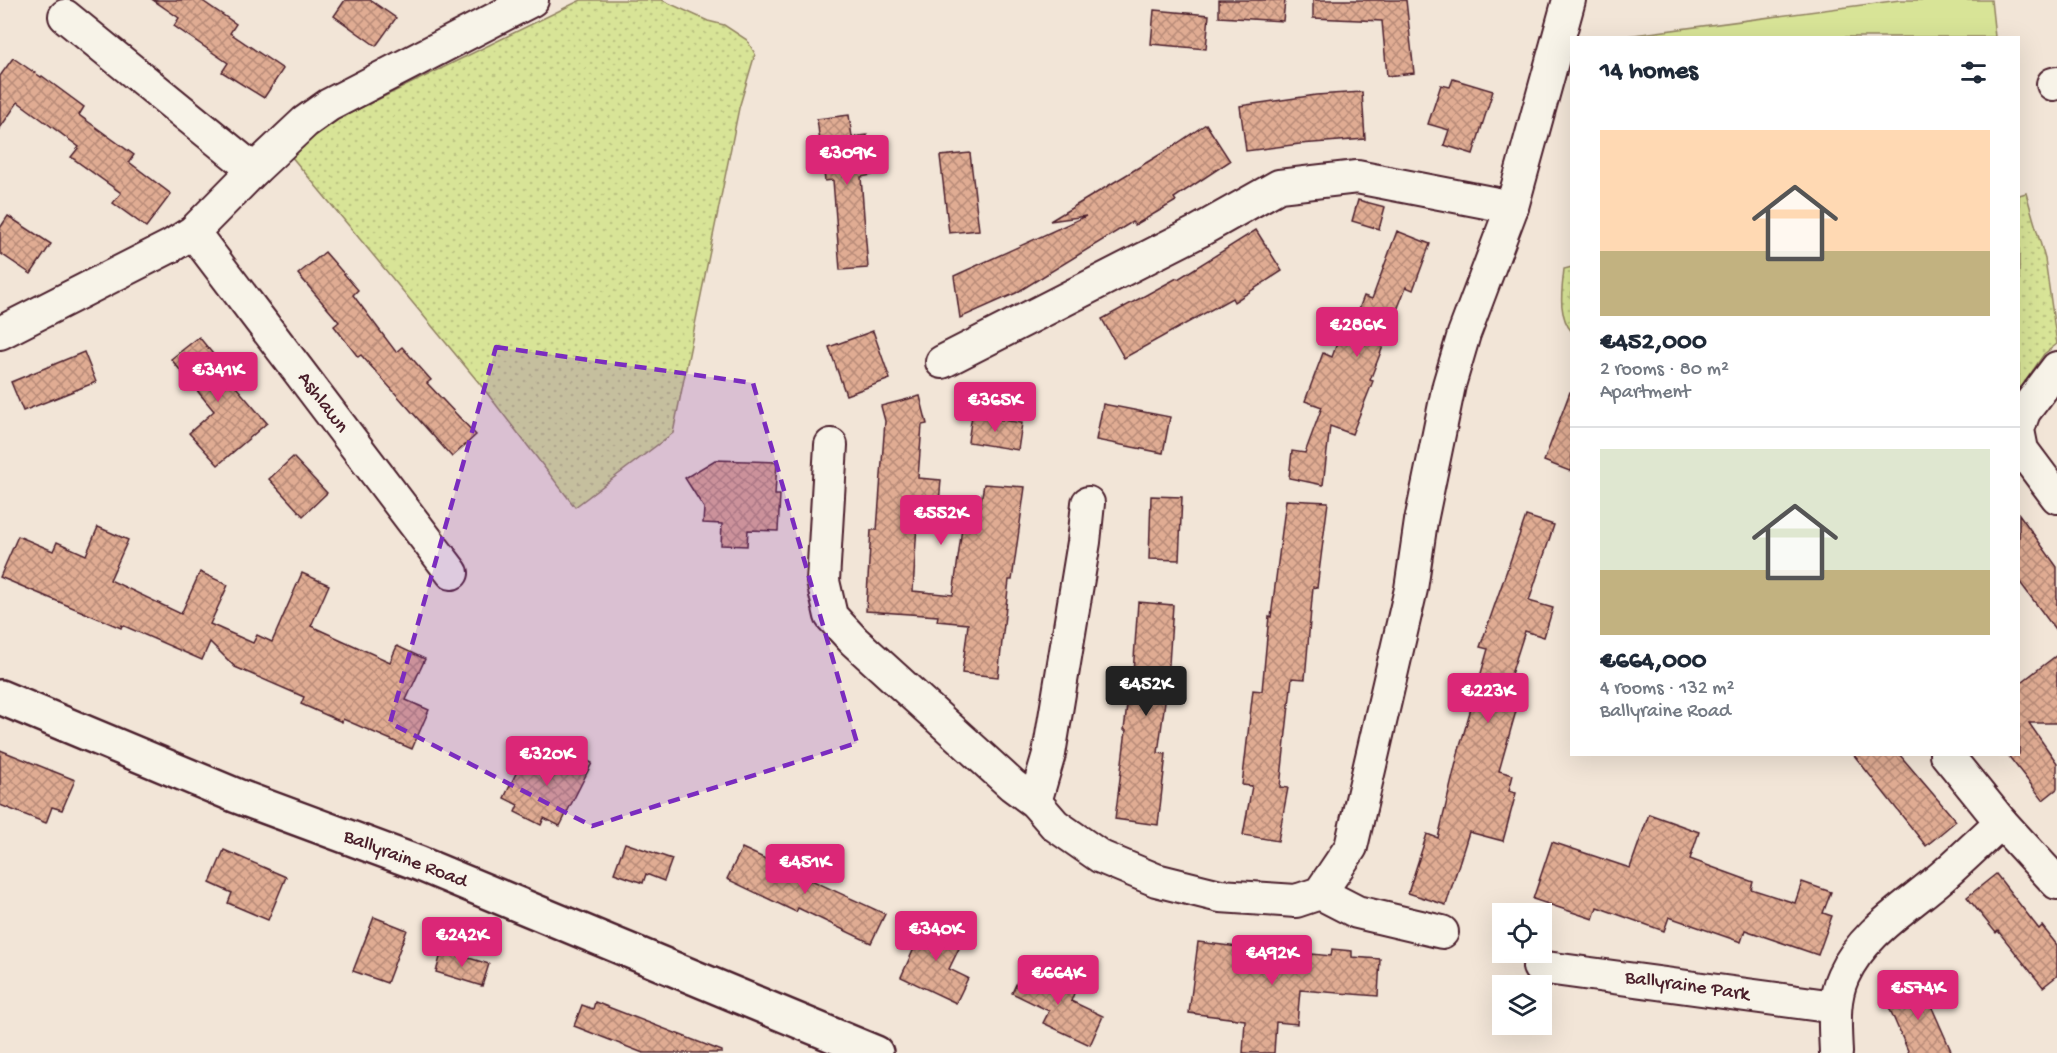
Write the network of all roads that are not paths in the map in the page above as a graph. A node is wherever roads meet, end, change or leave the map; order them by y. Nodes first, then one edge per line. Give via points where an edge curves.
1 (532, 0) edge
2 (1569, 0) edge
3 (487, 9) edge
4 (65, 16) dead end
5 (254, 170) junction
6 (1512, 207) junction
7 (193, 232) junction
8 (0, 333) edge
9 (942, 362) dead end
10 (2057, 368) edge
11 (2020, 423) edge
12 (2020, 440) edge
13 (831, 446) dead end
14 (2057, 497) edge
15 (1088, 503) dead end
16 (452, 573) dead end
17 (0, 697) edge
18 (1948, 756) edge
19 (1035, 802) junction
20 (2001, 822) junction
21 (2057, 883) edge
22 (1320, 893) junction
23 (1442, 932) dead end
24 (1539, 967) dead end
25 (1835, 1007) junction
26 (876, 1053) edge
27 (1836, 1053) edge

1 - 3 street
2 - 6 street
3 - 5 street via 329,105
4 - 5 street
5 - 7 street
6 - 9 street via 1357,177 1279,186
6 - 22 street via 1449,385 1411,589 1351,847
7 - 8 street
7 - 16 street, Ashlawn
10 - 11 street
12 - 14 street via 2022,450
13 - 19 street via 823,581 831,616
15 - 19 street via 1049,754
17 - 26 main road, Ballyraine Road via 237,796 418,863
18 - 20 street
19 - 22 street via 1055,825 1101,857 1156,880 1220,896 1296,901
20 - 21 street
20 - 25 street via 1858,951 1843,976
22 - 23 street via 1357,912
24 - 25 street, Ballyraine Park
25 - 27 street

